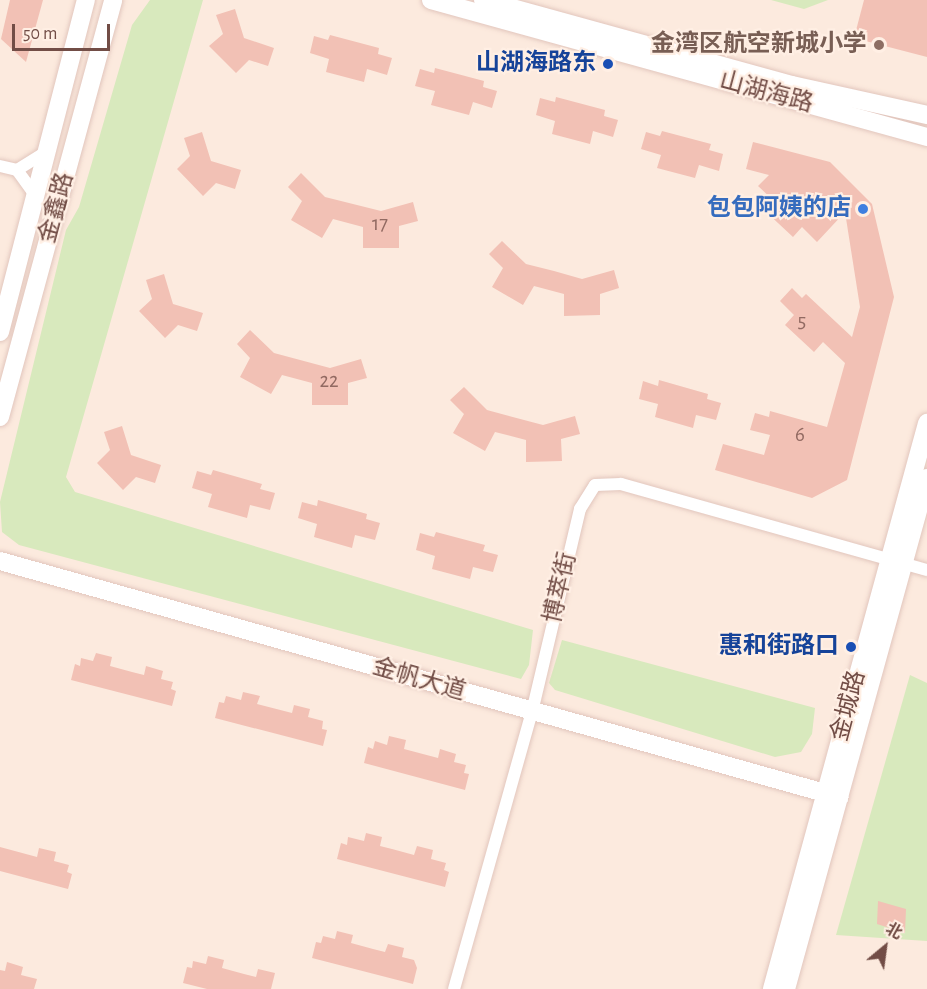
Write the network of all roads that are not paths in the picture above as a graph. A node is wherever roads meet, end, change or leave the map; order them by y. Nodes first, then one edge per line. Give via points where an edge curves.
1 (86, 0) edge
2 (431, 0) edge
3 (483, 0) edge
4 (114, 4) edge
5 (927, 115) edge
6 (909, 132) junction
7 (927, 137) edge
8 (927, 144) edge
9 (50, 149) junction
10 (0, 165) edge
11 (17, 170) junction
12 (36, 197) junction
13 (0, 332) edge
14 (0, 417) edge
15 (927, 423) edge
16 (927, 478) edge
17 (0, 561) edge
18 (896, 561) junction
19 (927, 570) edge
20 (532, 712) junction
21 (832, 795) junction
22 (454, 989) edge
23 (772, 989) edge
24 (786, 989) edge

1 - 9 street, 金鑫路
2 - 6 street, 山湖海路
3 - 5 street, 山湖海路 via 792,85
4 - 14 street, 金鑫路
6 - 7 street, 山湖海路
6 - 8 street
9 - 11 street
9 - 12 street, 金鑫路
10 - 11 street
11 - 12 street
12 - 13 street, 金鑫路
15 - 18 street, 金城路
16 - 18 street, 金城路
17 - 20 street, 金帆大道
18 - 19 street
18 - 20 street, 博萃街 via 621,484 595,484 580,509
18 - 21 street, 金城路
20 - 21 street, 金帆大道
20 - 22 street, 博萃街
21 - 23 street, 金城路
21 - 24 street, 金城路

